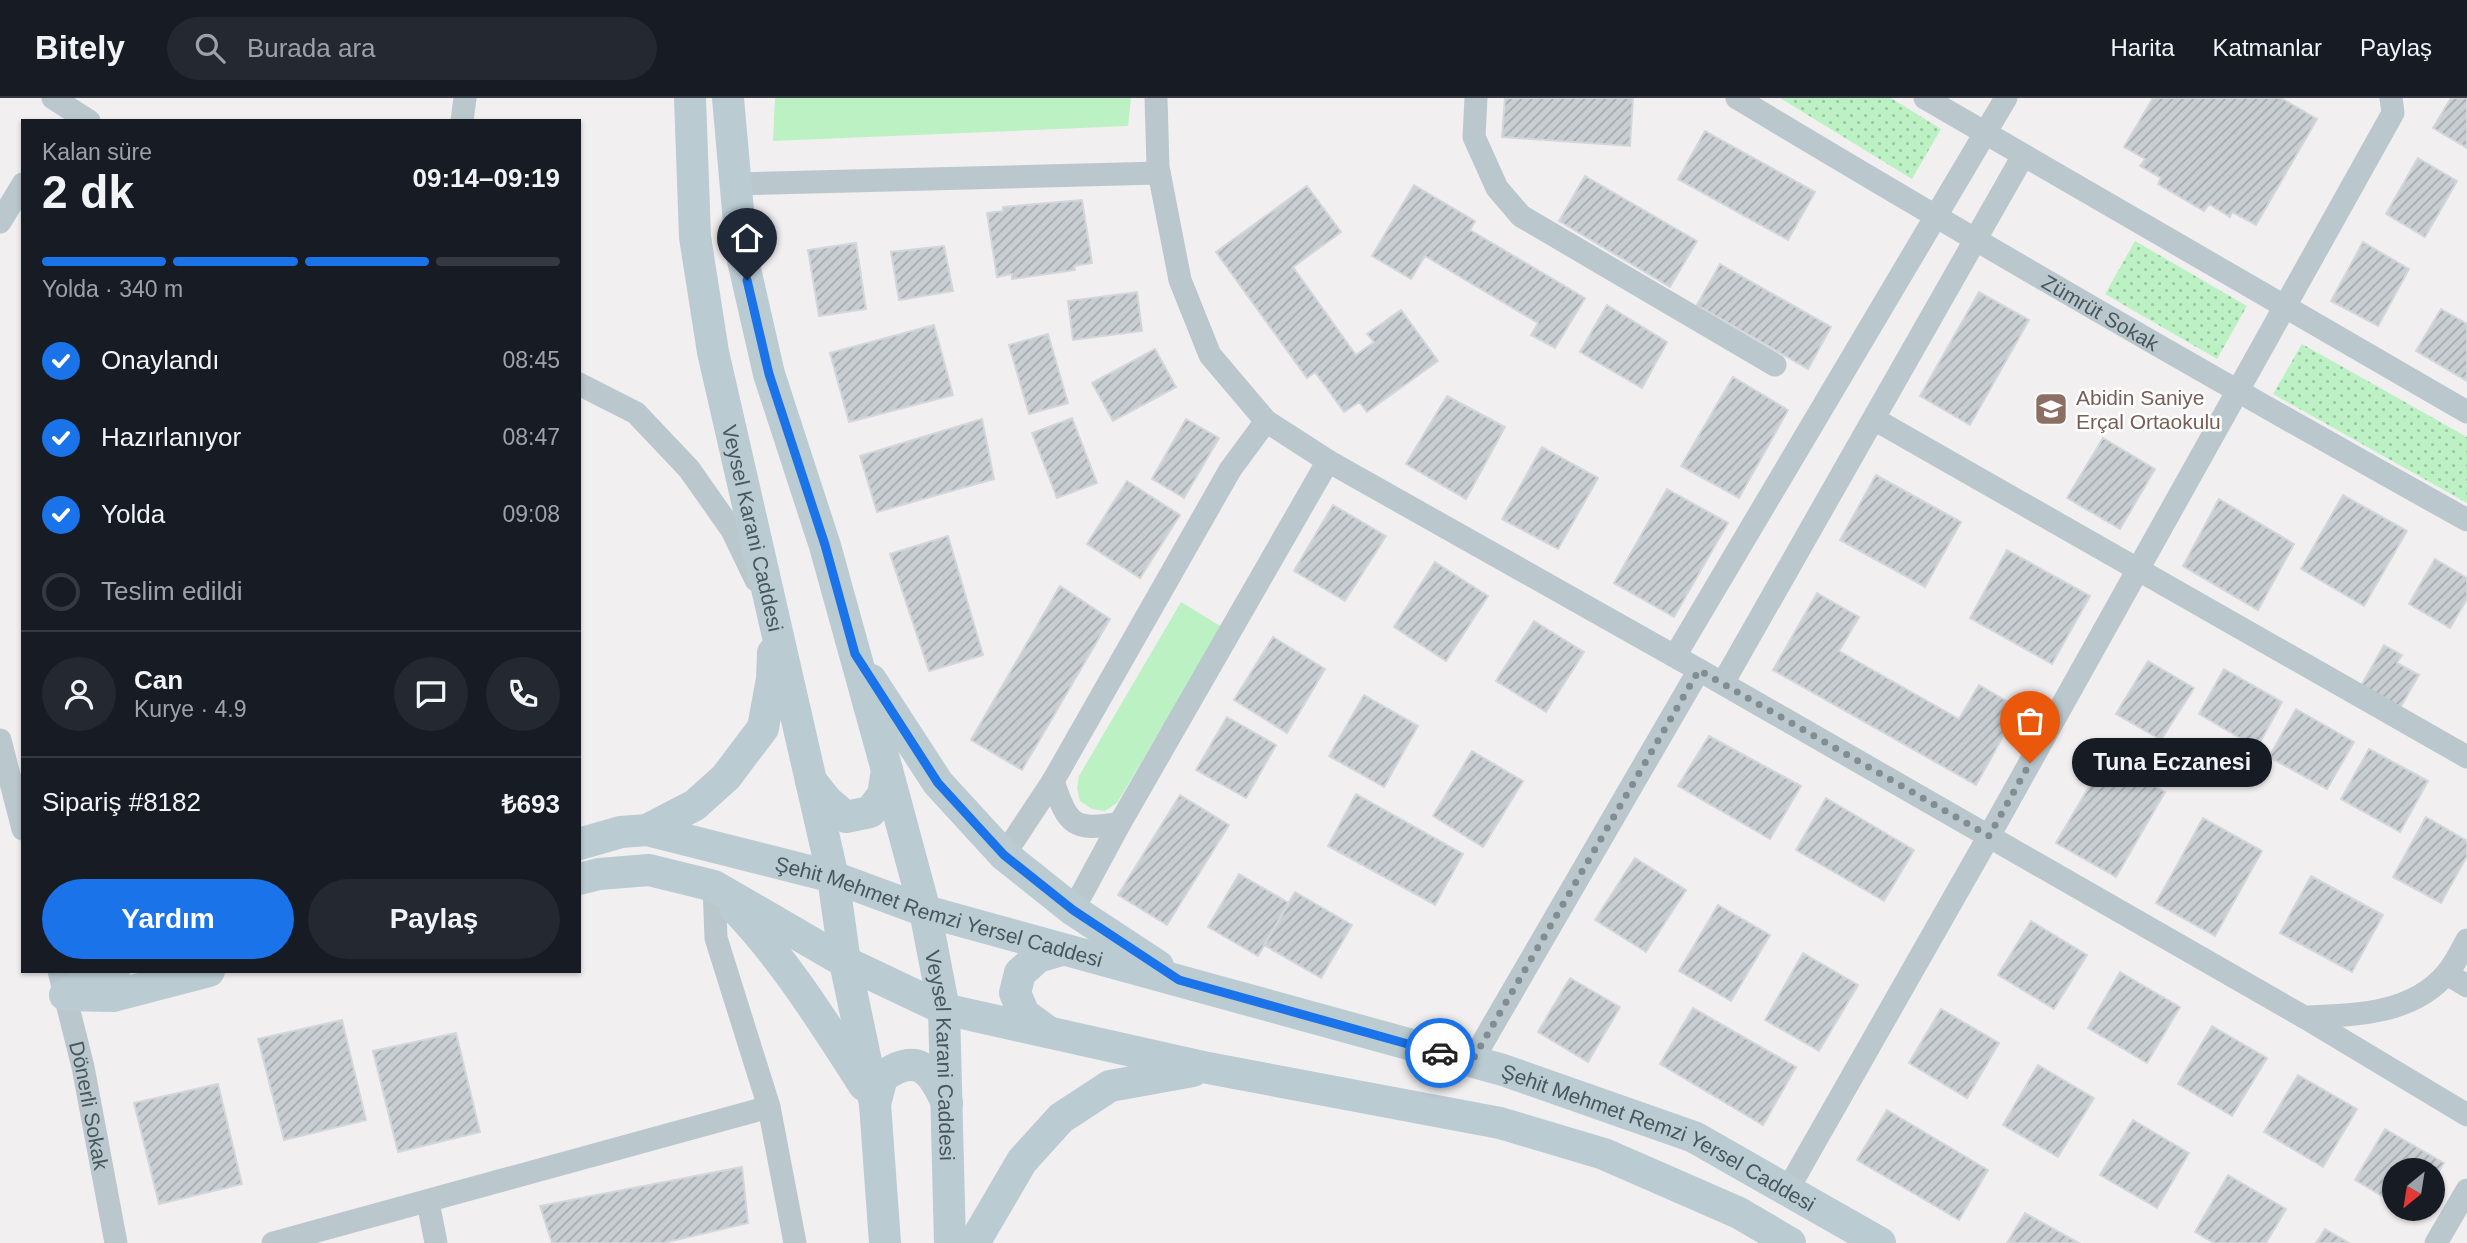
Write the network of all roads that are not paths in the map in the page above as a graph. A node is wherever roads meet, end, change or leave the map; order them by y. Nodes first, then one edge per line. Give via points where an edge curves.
1 (465, 98) edge
2 (690, 98) edge
3 (728, 98) edge
4 (1156, 98) edge
5 (1476, 98) edge
6 (1737, 98) edge
7 (1925, 98) edge
8 (2006, 98) edge
9 (2396, 103) edge
10 (61, 109) edge
11 (84, 119) edge
12 (462, 119) edge
13 (1986, 134) junction
14 (2024, 156) junction
15 (1159, 173) junction
16 (736, 184) junction
17 (21, 187) edge
18 (1936, 218) junction
19 (0, 222) edge
20 (1976, 240) junction
21 (2284, 308) junction
22 (1775, 365) dead end
23 (581, 384) edge
24 (2237, 392) junction
25 (2467, 412) edge
26 (1874, 419) junction
27 (1266, 421) junction
28 (1328, 461) junction
29 (2467, 520) edge
30 (2138, 569) junction
31 (775, 620) junction
32 (855, 654) junction
33 (1675, 656) junction
34 (1699, 670) junction
35 (1723, 683) junction
36 (0, 740) edge
37 (2467, 757) edge
38 (887, 770) junction
39 (810, 780) junction
40 (1053, 781) junction
41 (21, 821) edge
42 (1120, 823) junction
43 (648, 830) junction
44 (1989, 836) junction
45 (581, 843) edge
46 (1004, 855) junction
47 (833, 877) junction
48 (581, 878) edge
49 (715, 886) junction
50 (1073, 910) junction
51 (925, 911) junction
52 (2467, 940) edge
53 (1062, 950) junction
54 (845, 962) junction
55 (107, 973) edge
56 (201, 973) edge
57 (2447, 974) junction
58 (1179, 980) junction
59 (62, 983) edge
60 (2467, 986) edge
61 (944, 1009) junction
62 (2305, 1017) junction
63 (1049, 1033) junction
64 (1472, 1061) junction
65 (1208, 1068) junction
66 (947, 1103) junction
67 (875, 1104) junction
68 (769, 1107) junction
69 (2467, 1115) edge
70 (1787, 1189) junction
71 (2467, 1190) edge
72 (428, 1202) junction
73 (116, 1243) edge
74 (273, 1243) edge
75 (436, 1243) edge
76 (795, 1243) edge
77 (885, 1243) edge
78 (950, 1243) edge
79 (974, 1243) edge
80 (1790, 1243) edge
81 (1880, 1243) edge
82 (2436, 1243) edge

1 - 12 street
2 - 31 main road, Veysel Karani Caddesi via 695,237 711,339
3 - 16 main road, Veysel Karani Caddesi
4 - 15 street
5 - 22 street via 1474,137 1497,188 1521,216
6 - 18 street, Zümrüt Sokak
7 - 13 street
8 - 13 street
9 - 21 street
10 - 11 street
13 - 14 street
13 - 18 street
14 - 20 street
14 - 21 street
15 - 16 street
15 - 27 street via 1180,280 1210,355
16 - 32 main road, Veysel Karani Caddesi via 742,256 769,374
17 - 19 street
18 - 20 street, Zümrüt Sokak
18 - 33 street
20 - 24 street, Zümrüt Sokak
20 - 26 street
21 - 24 street
21 - 25 street
23 - 31 street via 636,414 689,468 732,530
24 - 29 street, Zümrüt Sokak
24 - 30 street
26 - 30 street
26 - 35 street
27 - 28 street
27 - 40 street via 1230,470
28 - 33 street
28 - 42 street
30 - 37 street
30 - 44 street
31 - 39 main road, Veysel Karani Caddesi
31 - 43 main road via 772,679 762,728 726,776 695,805
32 - 38 main road, Veysel Karani Caddesi
32 - 46 main road via 938,783
33 - 34 street
34 - 35 street
34 - 64 street
35 - 44 street
36 - 41 street
38 - 39 main road via 883,795 870,813 846,817
38 - 51 main road, Veysel Karani Caddesi
39 - 47 main road, Veysel Karani Caddesi
40 - 42 street via 1063,810 1076,823 1093,828
40 - 46 street
42 - 50 street
43 - 45 main road, Şehit Mehmet Remzi Yersel Caddesi
43 - 47 main road, Şehit Mehmet Remzi Yersel Caddesi
44 - 62 street
44 - 70 street
46 - 50 main road
47 - 51 main road, Şehit Mehmet Remzi Yersel Caddesi
47 - 54 main road, Veysel Karani Caddesi
48 - 49 main road, Şehit Mehmet Remzi Yersel Caddesi via 649,870
49 - 54 main road, Şehit Mehmet Remzi Yersel Caddesi
49 - 67 main road via 759,933
49 - 68 street via 716,938
50 - 58 main road
51 - 53 main road, Şehit Mehmet Remzi Yersel Caddesi
51 - 61 main road, Veysel Karani Caddesi
52 - 57 street
53 - 58 main road, Şehit Mehmet Remzi Yersel Caddesi
53 - 63 main road via 1038,957 1020,973 1015,993 1024,1014
54 - 61 main road, Şehit Mehmet Remzi Yersel Caddesi
54 - 67 main road, Veysel Karani Caddesi
55 - 59 main road
56 - 59 main road via 113,996
57 - 60 street
57 - 62 street via 2415,1000 2363,1015
58 - 64 main road, Şehit Mehmet Remzi Yersel Caddesi
59 - 73 street, Dönerli Sokak
61 - 63 main road, Şehit Mehmet Remzi Yersel Caddesi
61 - 66 main road, Veysel Karani Caddesi
62 - 69 street
63 - 65 main road, Şehit Mehmet Remzi Yersel Caddesi
64 - 70 main road, Şehit Mehmet Remzi Yersel Caddesi via 1694,1137
65 - 79 main road via 1110,1086 1061,1118 1022,1161
65 - 80 main road, Şehit Mehmet Remzi Yersel Caddesi via 1500,1123 1604,1154 1739,1213
66 - 67 main road via 936,1080 919,1065 898,1065 882,1077
66 - 78 main road, Veysel Karani Caddesi
67 - 77 main road, Veysel Karani Caddesi
68 - 72 street
68 - 76 street
70 - 81 main road, Şehit Mehmet Remzi Yersel Caddesi
71 - 82 street
72 - 74 street
72 - 75 street

